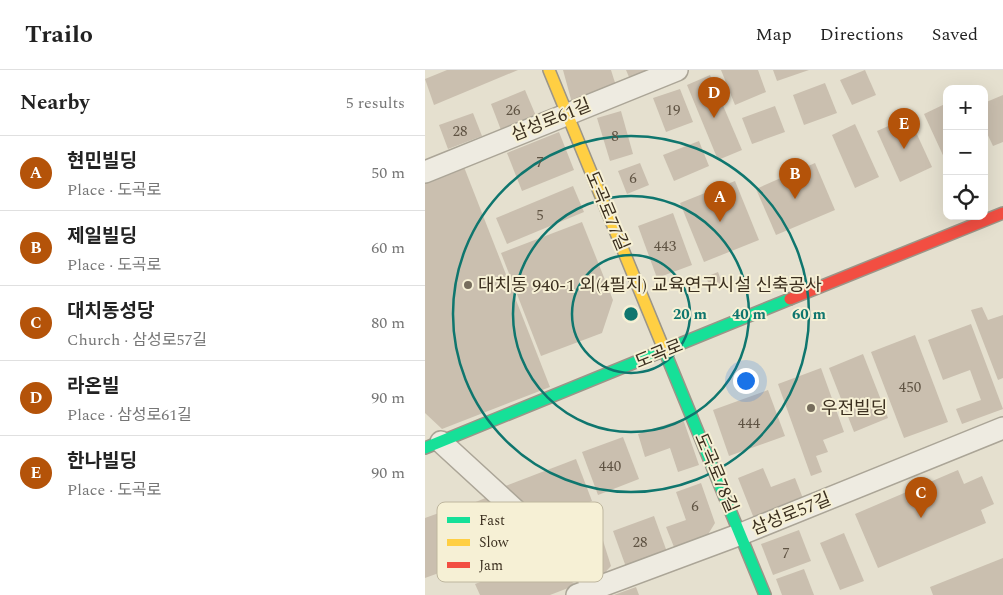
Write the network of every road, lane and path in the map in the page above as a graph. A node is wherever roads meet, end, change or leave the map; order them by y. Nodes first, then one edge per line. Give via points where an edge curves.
1 (549, 70) edge
2 (677, 70) edge
3 (566, 114) junction
4 (425, 172) edge
5 (1003, 213) edge
6 (665, 352) junction
7 (1003, 428) edge
8 (433, 445) edge
9 (500, 502) edge
10 (741, 534) junction
11 (593, 582) edge
12 (598, 586) junction
13 (577, 595) edge
14 (765, 595) edge

1 - 3 main road, 도곡로77길
2 - 3 street, 삼성로61길
3 - 4 street, 삼성로61길
3 - 6 main road, 도곡로77길
5 - 6 main road, 도곡로
6 - 8 main road, 도곡로
6 - 10 main road, 도곡로78길
7 - 10 street, 삼성로57길
8 - 9 street
10 - 12 street, 삼성로57길
10 - 14 main road, 도곡로78길
11 - 12 street
12 - 13 street, 삼성로57길

